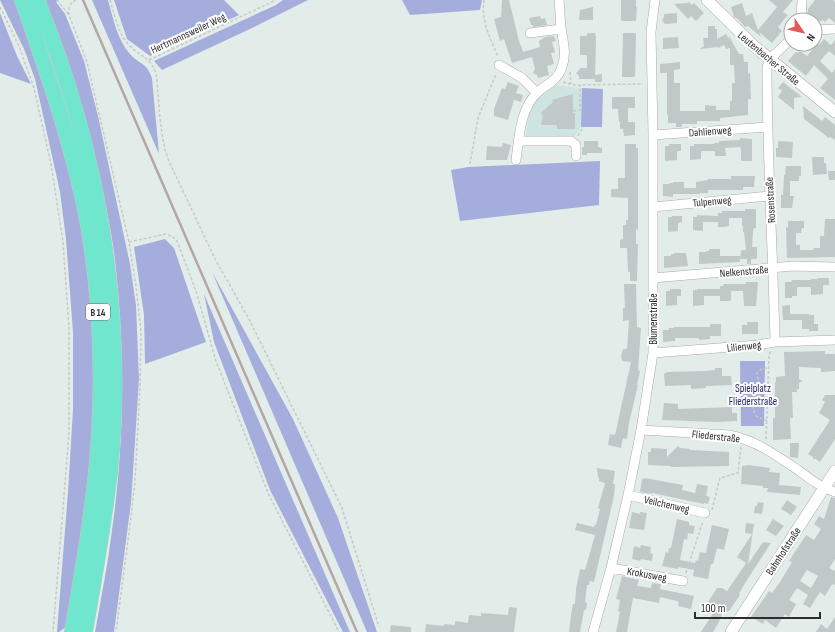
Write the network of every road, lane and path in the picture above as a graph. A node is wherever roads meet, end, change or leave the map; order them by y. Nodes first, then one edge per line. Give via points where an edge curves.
1 (22, 0) edge
2 (37, 0) edge
3 (57, 0) edge
4 (76, 0) edge
5 (110, 0) edge
6 (276, 0) edge
7 (484, 0) edge
8 (560, 0) edge
9 (655, 0) edge
10 (707, 0) edge
11 (802, 0) edge
12 (0, 7) edge
13 (801, 12) edge
14 (562, 29) junction
15 (835, 29) edge
16 (823, 30) edge
17 (530, 33) dead end
18 (783, 47) edge
19 (770, 59) junction
20 (149, 60) junction
21 (499, 65) junction
22 (556, 80) junction
23 (652, 84) junction
24 (580, 85) junction
25 (589, 85) junction
26 (589, 88) dead end
27 (537, 93) junction
28 (572, 111) dead end
29 (835, 112) edge
30 (583, 127) dead end
31 (767, 127) junction
32 (653, 135) junction
33 (519, 141) junction
34 (574, 142) junction
35 (576, 156) dead end
36 (516, 160) dead end
37 (470, 164) dead end
38 (770, 196) junction
39 (653, 206) junction
40 (129, 242) dead end
41 (835, 267) edge
42 (773, 268) junction
43 (653, 278) junction
44 (835, 340) edge
45 (775, 342) junction
46 (653, 353) junction
47 (769, 367) junction
48 (767, 421) junction
49 (641, 430) junction
50 (742, 438) junction
51 (766, 449) junction
52 (835, 471) edge
53 (823, 488) junction
54 (835, 492) edge
55 (628, 495) junction
56 (705, 513) junction
57 (611, 568) junction
58 (683, 580) joint
59 (379, 627) dead end
60 (53, 632) edge
61 (72, 632) edge
62 (85, 632) edge
63 (339, 632) edge
64 (593, 632) edge
65 (731, 632) edge

1 - 61 highway, B 14 via 70,145 86,214 98,306 101,380 99,438 91,516
2 - 62 highway, B 14 via 60,60 92,172 114,330 114,403 110,465 99,554
3 - 4 path via 69,15 68,8
5 - 20 path via 124,39
6 - 20 path, Hertmannsweiler Weg
7 - 21 path via 484,23 499,58
8 - 14 street
9 - 23 street, Blumenstraße
10 - 19 street, Leutenbacher Straße
11 - 13 street
12 - 60 path via 19,46 34,88 51,164 63,242 69,329 69,433
14 - 17 street
14 - 22 street via 564,56
15 - 16 street
18 - 19 street
19 - 29 street, Leutenbacher Straße
19 - 31 street, Rosenstraße via 767,67
20 - 59 path via 156,72 161,133 168,159 215,259 249,319 342,508
21 - 27 street via 522,78
21 - 37 path via 478,118
22 - 24 path
22 - 27 street
23 - 25 path
23 - 32 street, Blumenstraße
24 - 25 path
24 - 28 path via 580,110
25 - 26 path
27 - 33 street via 522,122
30 - 34 path
31 - 32 street, Dahlienweg
31 - 38 street, Rosenstraße
32 - 39 street, Blumenstraße
33 - 34 street
33 - 36 street
34 - 35 street
38 - 39 street, Tulpenweg
38 - 42 street, Rosenstraße
39 - 43 street, Blumenstraße
40 - 63 path via 166,234 177,241 196,291 216,361 268,493
41 - 42 street, Nelkenstraße
42 - 43 street, Nelkenstraße
42 - 45 street, Rosenstraße
43 - 46 street, Blumenstraße
44 - 45 street, Lilienweg
45 - 46 street, Lilienweg
45 - 47 path via 769,355
46 - 49 street, Blumenstraße
47 - 48 path
47 - 48 path via 757,373 759,387 754,409 756,416
48 - 51 path
49 - 50 street, Fliederstraße
49 - 55 street, Blumenstraße
50 - 51 street, Fliederstraße
50 - 56 path via 738,473 720,478 713,509
51 - 53 street, Fliederstraße
52 - 53 street, Bahnhofstraße
53 - 54 street, Fliederstraße
53 - 65 street, Bahnhofstraße
55 - 56 street, Veilchenweg
55 - 57 street, Blumenstraße
56 - 58 path
57 - 58 street, Krokusweg
57 - 64 street, Blumenstraße

